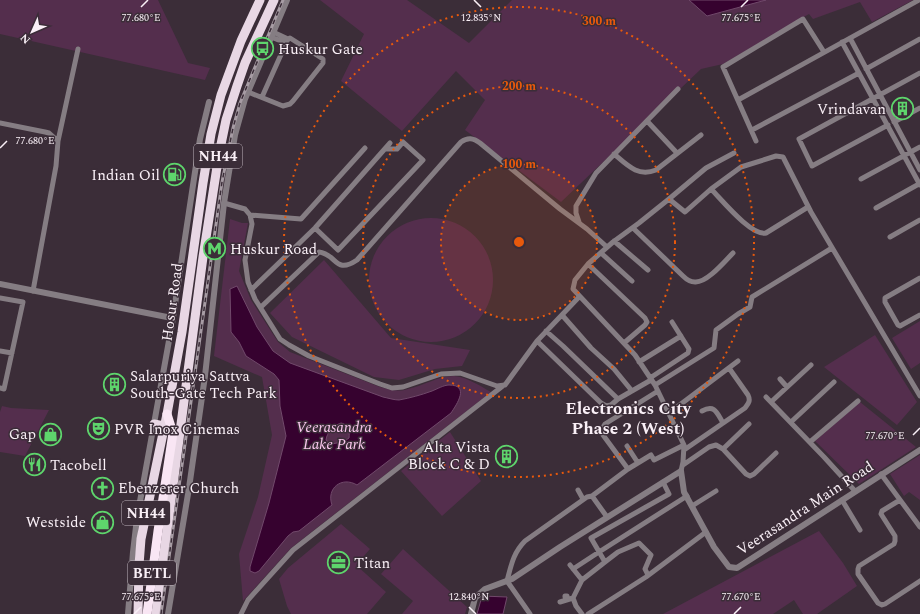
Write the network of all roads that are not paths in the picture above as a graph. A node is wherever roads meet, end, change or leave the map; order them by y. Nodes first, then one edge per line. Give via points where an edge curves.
1 (260, 0) edge
2 (274, 0) edge
3 (287, 0) edge
4 (919, 0) edge
5 (272, 34) junction
6 (850, 38) junction
7 (920, 39) edge
8 (287, 41) junction
9 (842, 42) junction
10 (78, 49) dead end
11 (824, 52) junction
12 (866, 69) junction
13 (859, 73) junction
14 (920, 73) edge
15 (678, 89) dead end
16 (248, 92) junction
17 (880, 95) junction
18 (262, 98) junction
19 (873, 98) junction
20 (738, 100) junction
21 (214, 103) junction
22 (920, 108) edge
23 (647, 121) junction
24 (894, 122) junction
25 (0, 123) edge
26 (888, 125) junction
27 (752, 130) junction
28 (701, 135) dead end
29 (58, 141) junction
30 (756, 141) dead end
31 (390, 143) dead end
32 (920, 147) edge
33 (365, 148) dead end
34 (385, 149) junction
35 (910, 152) junction
36 (677, 153) junction
37 (734, 153) dead end
38 (614, 154) junction
39 (904, 155) junction
40 (920, 170) edge
41 (861, 179) dead end
42 (920, 185) edge
43 (712, 189) junction
44 (669, 199) junction
45 (224, 203) junction
46 (808, 207) junction
47 (876, 208) dead end
48 (250, 215) junction
49 (920, 220) edge
50 (579, 222) junction
51 (315, 228) junction
52 (633, 228) junction
53 (890, 237) dead end
54 (614, 241) junction
55 (607, 247) junction
56 (832, 248) junction
57 (601, 252) junction
58 (733, 253) dead end
59 (588, 264) junction
60 (648, 270) dead end
61 (920, 278) edge
62 (632, 281) dead end
63 (0, 284) edge
64 (251, 290) junction
65 (33, 291) junction
66 (579, 296) junction
67 (0, 298) edge
68 (261, 307) junction
69 (562, 315) junction
70 (920, 315) edge
71 (172, 318) junction
72 (184, 319) junction
73 (195, 321) junction
74 (672, 322) dead end
75 (546, 331) junction
76 (681, 336) junction
77 (537, 341) junction
78 (624, 343) junction
79 (0, 351) edge
80 (12, 353) junction
81 (738, 360) dead end
82 (639, 362) junction
83 (811, 365) dead end
84 (729, 368) junction
85 (650, 379) junction
86 (780, 379) dead end
87 (834, 382) dead end
88 (505, 385) junction
89 (655, 385) junction
90 (787, 387) junction
91 (2, 388) edge
92 (918, 388) edge
93 (632, 391) junction
94 (658, 391) junction
95 (920, 396) edge
96 (766, 397) dead end
97 (618, 399) junction
98 (858, 401) dead end
99 (771, 402) junction
100 (702, 411) dead end
101 (669, 413) junction
102 (167, 414) junction
103 (791, 422) junction
104 (724, 423) junction
105 (154, 424) junction
106 (749, 424) dead end
107 (164, 426) junction
108 (810, 442) junction
109 (627, 446) dead end
110 (684, 448) junction
111 (723, 449) junction
112 (920, 450) edge
113 (776, 453) dead end
114 (638, 463) junction
115 (682, 468) junction
116 (628, 469) junction
117 (881, 474) junction
118 (663, 482) junction
119 (578, 490) dead end
120 (716, 491) dead end
121 (855, 491) junction
122 (592, 496) junction
123 (687, 496) junction
124 (583, 499) junction
125 (842, 500) junction
126 (900, 500) junction
127 (692, 506) junction
128 (607, 517) junction
129 (920, 527) edge
130 (860, 530) dead end
131 (706, 532) junction
132 (599, 552) junction
133 (605, 562) junction
134 (648, 575) junction
135 (582, 580) junction
136 (507, 581) junction
137 (919, 584) edge
138 (573, 598) junction
139 (560, 602) dead end
140 (128, 614) edge
141 (138, 614) edge
142 (147, 614) edge
143 (156, 614) edge
144 (168, 614) edge
145 (241, 614) edge
146 (470, 614) edge
147 (530, 614) edge
148 (582, 614) edge
149 (588, 614) edge

1 - 21 highway, Hosur Road / NH44
2 - 73 highway, Hosur Road / NH44 via 245,63 226,120
3 - 5 street
4 - 6 street
5 - 8 street
5 - 16 street
6 - 9 street
6 - 12 street
7 - 12 street
8 - 18 street
8 - 18 street via 290,38 323,59 323,63 290,104 282,106
9 - 11 street
9 - 13 street
10 - 29 street
11 - 20 street
11 - 20 street via 803,19 723,67
12 - 17 street
13 - 19 street
13 - 27 street
14 - 17 street
15 - 23 street
16 - 18 street
16 - 45 street via 235,135
17 - 19 street
17 - 24 street
19 - 26 street
19 - 26 street via 799,139 812,166
20 - 27 street
21 - 71 street via 200,139
21 - 72 highway, Hosur Road / NH44
22 - 24 street
23 - 36 street
23 - 38 street
24 - 35 street
25 - 29 street via 49,133
26 - 39 street
27 - 30 street
28 - 36 street
29 - 65 street via 56,166
31 - 34 street
32 - 35 street
33 - 48 street via 301,219
34 - 51 street
34 - 51 street via 397,149 403,142 423,160 338,250
35 - 39 street
35 - 40 street
36 - 38 street via 656,170 643,173 628,166
37 - 44 street via 706,168
38 - 50 street via 596,173 576,206
39 - 41 street
39 - 42 street
42 - 47 street
43 - 44 street via 685,212
43 - 46 street via 746,224 761,234
43 - 46 street via 741,167 776,156 782,157
44 - 52 street
45 - 48 street via 245,209
45 - 144 street via 205,376
46 - 56 street
48 - 64 street via 252,224 245,260
49 - 53 street
50 - 55 street
50 - 68 street via 480,143 471,138 466,139 357,260 349,266 342,266 325,252 319,252
51 - 64 street
52 - 54 street
52 - 58 street via 689,281 695,282 712,274
54 - 55 street
54 - 60 street
55 - 57 street
56 - 89 street via 752,297 750,307 716,330 714,348
56 - 92 street
57 - 59 street
57 - 62 street
59 - 66 street via 575,280 573,289
59 - 78 street via 646,322
61 - 70 street via 885,298 884,302 900,326
63 - 65 street
64 - 68 street
65 - 71 street
66 - 69 street
66 - 78 street, Veerasandra Main Road
67 - 80 street via 23,302
68 - 88 street via 280,339 289,345 308,356 392,388 403,387 441,374 460,372 497,386
69 - 75 street
69 - 93 street
71 - 105 street
72 - 73 highway
72 - 102 highway, Hosur Road / NH44
73 - 143 highway, Hosur Road / NH44
74 - 76 street
75 - 77 street
75 - 97 street
76 - 82 street
76 - 85 street via 689,349 688,354
77 - 88 street
77 - 97 street via 601,403 608,406
78 - 82 street, Veerasandra Main Road
79 - 80 street
80 - 91 street
81 - 84 street
82 - 85 street, Veerasandra Main Road
83 - 90 street
84 - 101 street
84 - 104 street via 750,399 745,408
85 - 89 street, Veerasandra Main Road
85 - 93 street
86 - 90 street
87 - 103 street
88 - 145 street via 293,550 248,600
89 - 94 street, Veerasandra Main Road
90 - 99 street
92 - 95 street
93 - 97 street
94 - 101 street, Veerasandra Main Road
94 - 116 street via 605,424 602,429 603,435
96 - 99 street
98 - 108 street
99 - 103 street
100 - 104 street via 711,408
101 - 110 street, Veerasandra Main Road
102 - 107 highway, Hosur Road / NH44
102 - 142 highway, BETL via 173,433
103 - 108 street
104 - 110 street
105 - 107 highway
105 - 140 street via 135,531
106 - 111 street
107 - 141 highway, Hosur Road / NH44 via 141,538
108 - 121 street
109 - 114 street
110 - 114 street via 654,460 651,455
110 - 115 street, Veerasandra Main Road
111 - 113 street via 750,476
111 - 115 street via 716,445 712,446
112 - 117 street, Veerasandra Main Road
114 - 116 street
115 - 118 street
115 - 123 street, Veerasandra Main Road via 684,492
116 - 122 street
117 - 121 street, Veerasandra Main Road
117 - 126 street
118 - 128 street
118 - 132 street via 669,494 591,538
119 - 124 street
120 - 127 street
121 - 125 street, Veerasandra Main Road
122 - 124 street
122 - 128 street
123 - 127 street, Veerasandra Main Road
123 - 132 street
124 - 136 street via 524,541 512,560
125 - 130 street
125 - 131 street, Veerasandra Main Road via 737,568 729,567
126 - 129 street
126 - 137 street via 881,514 896,541 859,566 858,574 882,605
127 - 131 street, Veerasandra Main Road
128 - 136 street
131 - 134 street
132 - 133 street
132 - 135 street via 572,567
133 - 134 street via 618,552 639,542 651,555 645,569
133 - 135 street
134 - 149 street
135 - 138 street
136 - 146 street via 485,589 475,598
136 - 147 street
138 - 139 street
138 - 148 street

